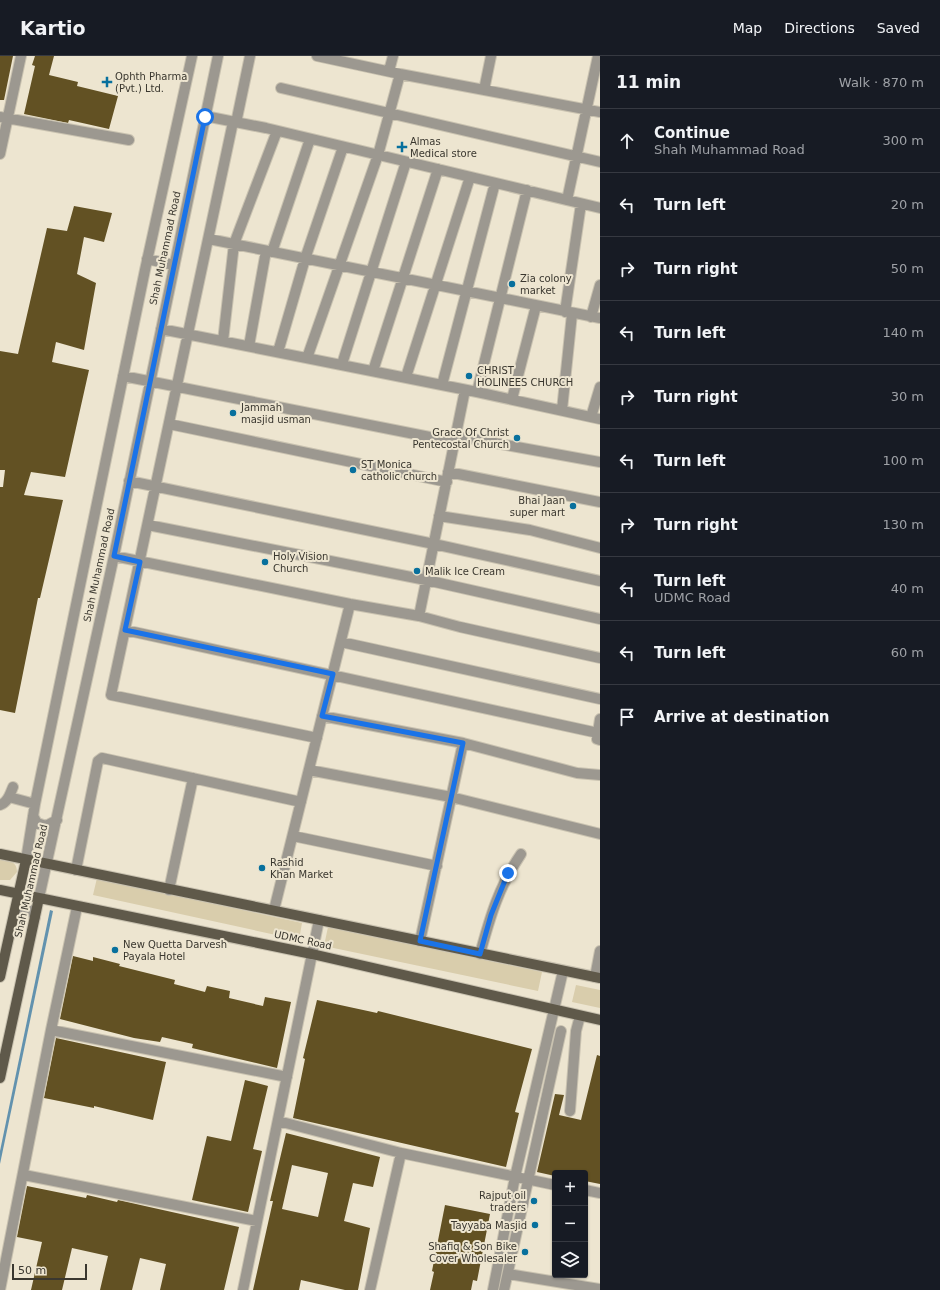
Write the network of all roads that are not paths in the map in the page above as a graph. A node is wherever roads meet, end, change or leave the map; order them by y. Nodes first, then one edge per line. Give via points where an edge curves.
1 (21, 56) edge
2 (192, 56) edge
3 (218, 56) edge
4 (250, 56) edge
5 (317, 56) edge
6 (393, 56) edge
7 (491, 56) edge
8 (598, 56) edge
9 (389, 71) junction
10 (400, 74) junction
11 (281, 88) dead end
12 (484, 90) junction
13 (586, 110) junction
14 (600, 112) edge
15 (389, 114) junction
16 (205, 116) junction
17 (4, 118) edge
18 (235, 122) junction
19 (277, 131) junction
20 (310, 139) junction
21 (129, 140) dead end
22 (343, 147) junction
23 (0, 154) edge
24 (378, 155) junction
25 (576, 157) junction
26 (406, 162) junction
27 (600, 162) edge
28 (438, 169) junction
29 (470, 177) junction
30 (495, 183) junction
31 (527, 190) junction
32 (567, 200) junction
33 (581, 204) junction
34 (600, 208) edge
35 (209, 239) junction
36 (234, 244) junction
37 (269, 251) junction
38 (147, 259) junction
39 (305, 259) junction
40 (174, 265) junction
41 (339, 265) junction
42 (371, 271) junction
43 (403, 278) junction
44 (600, 285) edge
45 (436, 286) junction
46 (466, 291) junction
47 (500, 299) junction
48 (536, 306) junction
49 (569, 313) junction
50 (596, 318) edge
51 (161, 329) junction
52 (188, 334) junction
53 (223, 341) junction
54 (248, 346) junction
55 (278, 352) junction
56 (308, 358) junction
57 (342, 364) junction
58 (373, 371) junction
59 (123, 376) junction
60 (406, 377) junction
61 (150, 381) junction
62 (442, 385) junction
63 (177, 386) junction
64 (600, 387) edge
65 (466, 390) junction
66 (477, 392) junction
67 (512, 399) junction
68 (562, 410) junction
69 (595, 418) edge
70 (169, 424) junction
71 (455, 439) junction
72 (600, 462) edge
73 (448, 477) junction
74 (129, 481) junction
75 (156, 486) junction
76 (600, 502) edge
77 (439, 516) junction
78 (148, 525) junction
79 (434, 544) junction
80 (600, 548) edge
81 (114, 556) junction
82 (140, 562) junction
83 (426, 580) junction
84 (600, 580) edge
85 (350, 604) junction
86 (419, 616) junction
87 (600, 618) edge
88 (125, 630) junction
89 (340, 642) junction
90 (600, 658) edge
91 (333, 674) junction
92 (600, 699) edge
93 (322, 716) junction
94 (600, 719) edge
95 (599, 736) edge
96 (317, 738) junction
97 (463, 743) junction
98 (309, 770) junction
99 (600, 775) edge
100 (193, 778) junction
101 (13, 786) dead end
102 (9, 797) junction
103 (451, 798) junction
104 (301, 802) junction
105 (35, 804) junction
106 (0, 805) edge
107 (33, 816) junction
108 (57, 820) junction
109 (600, 834) edge
110 (293, 836) junction
111 (0, 854) edge
112 (521, 854) dead end
113 (26, 860) junction
114 (47, 864) junction
115 (437, 866) junction
116 (76, 870) junction
117 (0, 890) edge
118 (169, 890) junction
119 (20, 894) junction
120 (39, 898) junction
121 (77, 907) junction
122 (274, 910) junction
123 (14, 915) junction
124 (35, 917) junction
125 (319, 920) junction
126 (420, 941) junction
127 (600, 951) edge
128 (312, 954) junction
129 (480, 954) junction
130 (563, 971) junction
131 (0, 977) edge
132 (598, 978) edge
133 (553, 1010) junction
134 (580, 1016) junction
135 (600, 1020) edge
136 (51, 1030) junction
137 (561, 1032) dead end
138 (287, 1077) junction
139 (0, 1078) edge
140 (537, 1079) junction
141 (549, 1082) junction
142 (570, 1111) dead end
143 (278, 1121) junction
144 (401, 1153) junction
145 (24, 1174) junction
146 (515, 1177) junction
147 (527, 1180) junction
148 (552, 1184) edge
149 (588, 1191) edge
150 (600, 1193) edge
151 (257, 1221) junction
152 (508, 1274) junction
153 (600, 1289) edge
154 (0, 1290) edge
155 (243, 1290) edge
156 (370, 1290) edge
157 (493, 1290) edge
158 (504, 1290) edge

1 - 17 street
2 - 38 street, Shah Muhammad Road
3 - 16 street, Shah Muhammad Road
4 - 18 street
5 - 9 street
6 - 9 street
7 - 12 street
8 - 13 street
9 - 10 street
10 - 12 street
10 - 15 street
11 - 15 street
12 - 13 street
13 - 14 street
13 - 25 street
15 - 24 street
15 - 25 street
16 - 18 street
16 - 40 street, Shah Muhammad Road
17 - 21 street
17 - 23 street
18 - 19 street
18 - 35 street
19 - 20 street
19 - 36 street
20 - 22 street
20 - 37 street
22 - 24 street
22 - 39 street
24 - 26 street
24 - 41 street
25 - 27 street
25 - 32 street
26 - 28 street
26 - 42 street
28 - 29 street
28 - 43 street
29 - 30 street
29 - 45 street
30 - 31 street
30 - 46 street
31 - 32 street
31 - 47 street
32 - 33 street
33 - 34 street
33 - 49 street
35 - 36 street
35 - 52 street
36 - 37 street
36 - 53 street
37 - 39 street
37 - 54 street
38 - 40 street
38 - 59 street, Shah Muhammad Road
39 - 41 street
39 - 55 street
40 - 51 street, Shah Muhammad Road
41 - 42 street
41 - 56 street
42 - 43 street
42 - 57 street
43 - 45 street
43 - 58 street
44 - 50 street
45 - 46 street
45 - 60 street
46 - 47 street
46 - 62 street
47 - 48 street
47 - 66 street
48 - 49 street
48 - 67 street
49 - 50 street
49 - 68 street
51 - 52 street
51 - 61 street, Shah Muhammad Road
52 - 53 street
52 - 63 street
53 - 54 street
54 - 55 street
55 - 56 street
56 - 57 street
57 - 58 street
58 - 60 street
59 - 61 street
59 - 105 street, Shah Muhammad Road
60 - 62 street
61 - 63 street
61 - 74 street, Shah Muhammad Road
62 - 65 street
63 - 70 street
63 - 71 street
64 - 69 street
65 - 66 street
65 - 71 street
66 - 67 street
67 - 68 street
68 - 69 street
70 - 73 street
70 - 75 street
71 - 72 street
71 - 73 street
73 - 76 street
73 - 77 street
74 - 75 street
74 - 81 street, Shah Muhammad Road
75 - 78 street
75 - 79 street
77 - 79 street
77 - 80 street via 530,530
78 - 82 street
78 - 83 street
79 - 83 street
79 - 84 street
81 - 82 street
81 - 108 street, Shah Muhammad Road
82 - 85 street
82 - 88 street
83 - 86 street
83 - 87 street
85 - 86 street
85 - 89 street
86 - 90 street
88 - 91 street
88 - 96 street via 111,695
89 - 91 street
89 - 92 street
91 - 93 street
91 - 95 street
93 - 96 street
93 - 97 street
94 - 95 street
96 - 98 street
97 - 99 street via 577,773
97 - 103 street
98 - 103 street
98 - 104 street
100 - 104 street
100 - 116 street via 99,759
100 - 118 street
101 - 102 street
102 - 105 street
102 - 106 street
103 - 109 street
103 - 115 street
104 - 110 street
105 - 107 street, Shah Muhammad Road
107 - 108 street via 37,823 46,826
107 - 113 street, Shah Muhammad Road
108 - 114 street, Shah Muhammad Road
110 - 115 street
110 - 122 street
111 - 113 main road
112 - 129 street via 501,888
113 - 114 main road
113 - 119 main road, Shah Muhammad Road
114 - 116 main road
114 - 120 street, Shah Muhammad Road
115 - 126 street
116 - 118 main road
117 - 119 main road, UDMC Road
118 - 122 main road
119 - 120 main road, UDMC Road
119 - 123 main road, Shah Muhammad Road
120 - 121 main road, UDMC Road
120 - 124 main road, Shah Muhammad Road
121 - 128 main road, UDMC Road
121 - 136 street
122 - 125 main road
123 - 124 street via 26,908 32,911
123 - 131 main road, Shah Muhammad Road
124 - 139 main road, Shah Muhammad Road
125 - 126 main road
125 - 128 street
126 - 129 main road
127 - 132 street
128 - 133 main road, UDMC Road
128 - 138 street
129 - 130 main road
130 - 132 main road
130 - 133 street
133 - 134 main road, UDMC Road
133 - 140 street
134 - 135 main road, UDMC Road
134 - 142 street via 576,1031
136 - 138 street
136 - 145 street
137 - 141 street
138 - 143 street
140 - 141 street
140 - 146 street
141 - 147 street
143 - 144 street
143 - 151 street
144 - 146 street
144 - 156 street
145 - 151 street
145 - 154 street
146 - 147 street
146 - 157 street
147 - 148 street
147 - 152 street
149 - 150 street
151 - 155 street
152 - 153 street
152 - 158 street

